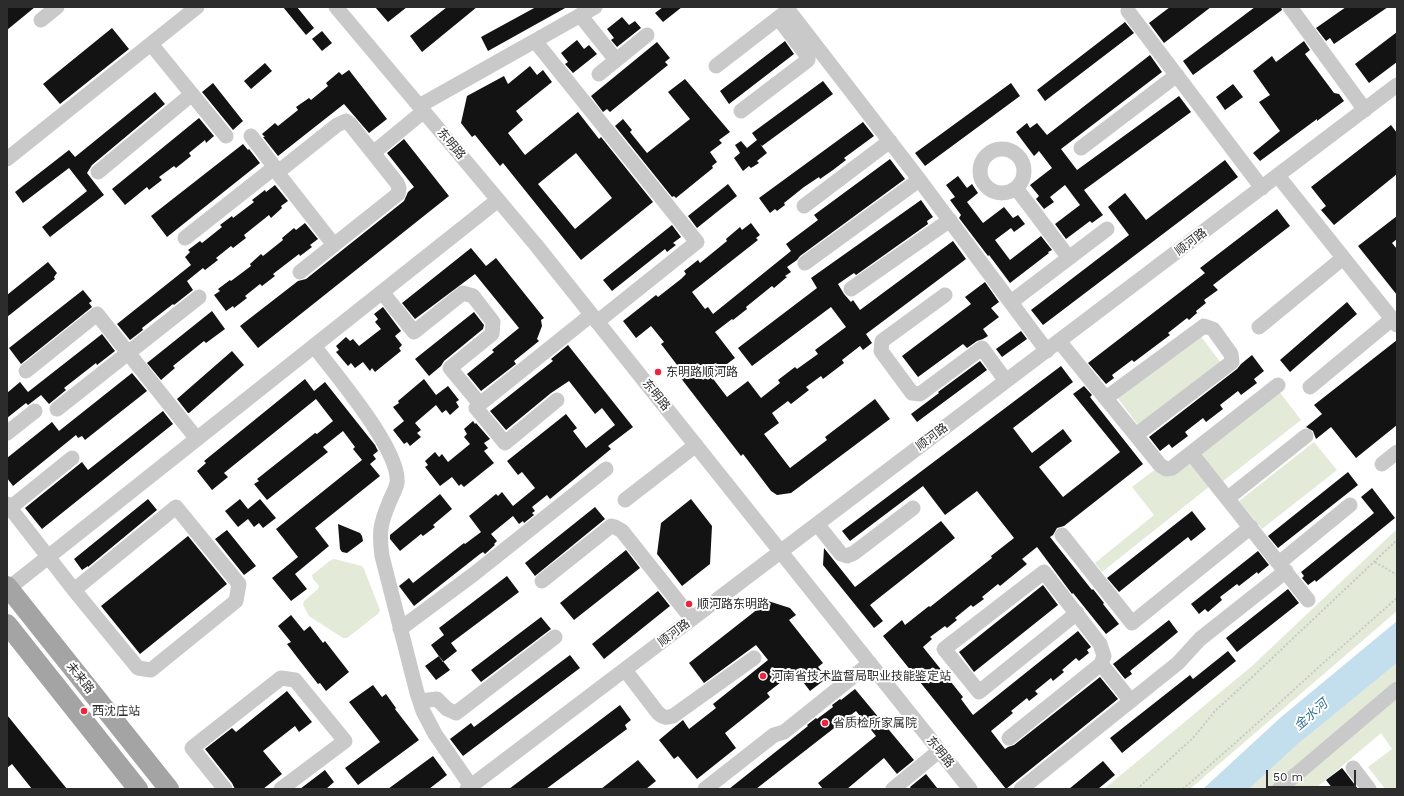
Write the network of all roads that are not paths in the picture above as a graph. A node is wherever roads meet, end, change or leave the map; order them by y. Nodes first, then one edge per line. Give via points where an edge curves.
1 (57, 7) edge
2 (197, 7) edge
3 (336, 7) edge
4 (595, 7) edge
5 (1290, 7) edge
6 (1128, 11) dead end
7 (784, 12) edge
8 (580, 15) junction
9 (41, 20) dead end
10 (647, 35) dead end
11 (535, 41) junction
12 (151, 44) junction
13 (616, 60) junction
14 (716, 66) dead end
15 (599, 74) dead end
16 (1177, 75) junction
17 (1396, 89) edge
18 (192, 94) junction
19 (421, 109) junction
20 (1365, 110) junction
21 (741, 111) dead end
22 (226, 136) dead end
23 (251, 136) dead end
24 (890, 141) junction
25 (1081, 148) dead end
26 (373, 153) junction
27 (7, 159) edge
28 (276, 168) junction
29 (98, 172) dead end
30 (1278, 176) junction
31 (919, 180) junction
32 (1016, 188) dead end
33 (1262, 188) junction
34 (498, 200) junction
35 (804, 206) dead end
36 (950, 220) junction
37 (1107, 229) dead end
38 (185, 238) dead end
39 (334, 245) junction
40 (1069, 258) junction
41 (1343, 258) junction
42 (805, 263) dead end
43 (300, 272) dead end
44 (851, 289) dead end
45 (382, 292) junction
46 (945, 295) dead end
47 (199, 297) dead end
48 (1010, 302) junction
49 (594, 318) junction
50 (1394, 322) edge
51 (1260, 327) dead end
52 (1059, 341) junction
53 (314, 346) junction
54 (1047, 351) junction
55 (128, 353) junction
56 (26, 371) dead end
57 (1006, 381) junction
58 (1278, 385) dead end
59 (1310, 387) dead end
60 (1106, 398) junction
61 (557, 400) dead end
62 (480, 404) junction
63 (57, 409) dead end
64 (35, 411) dead end
65 (7, 433) edge
66 (1136, 435) junction
67 (1306, 436) dead end
68 (197, 439) junction
69 (696, 445) junction
70 (1397, 452) edge
71 (1191, 453) junction
72 (72, 458) dead end
73 (1382, 464) dead end
74 (606, 469) dead end
75 (1228, 498) junction
76 (625, 500) dead end
77 (1350, 505) dead end
78 (8, 506) edge
79 (913, 508) dead end
80 (817, 524) junction
81 (1251, 527) junction
82 (1062, 535) dead end
83 (781, 552) junction
84 (48, 557) junction
85 (1282, 567) junction
86 (542, 581) dead end
87 (8, 587) edge
88 (74, 590) junction
89 (1308, 600) dead end
90 (1076, 613) junction
91 (692, 620) junction
92 (7, 624) edge
93 (400, 629) junction
94 (555, 637) dead end
95 (754, 658) dead end
96 (870, 663) junction
97 (1101, 664) junction
98 (625, 670) junction
99 (1397, 689) edge
100 (420, 701) junction
101 (1131, 701) junction
102 (1009, 738) dead end
103 (940, 751) junction
104 (1353, 768) dead end
105 (470, 788) edge
106 (896, 788) edge
107 (138, 789) edge
108 (169, 789) edge
109 (225, 789) edge
110 (281, 789) edge
111 (705, 789) edge
112 (970, 789) edge
113 (1021, 789) edge
114 (1279, 789) edge
115 (1369, 789) edge

1 - 9 street
2 - 12 street
3 - 19 street, 东明路
4 - 8 street
5 - 20 street
6 - 16 street
7 - 14 street
7 - 21 street via 808,60
7 - 24 street
8 - 11 street
8 - 13 street
10 - 13 street
11 - 19 street
11 - 49 street via 697,242
12 - 18 street
12 - 27 street
13 - 15 street
16 - 25 street
16 - 33 street
17 - 20 street, 顺河路
18 - 22 street
18 - 29 street
19 - 26 street
19 - 34 street, 东明路
20 - 30 street, 顺河路
23 - 28 street
24 - 31 street
24 - 35 street
26 - 28 street via 346,121 337,125 283,168
26 - 39 street via 397,183 398,194
28 - 38 street
28 - 39 street
30 - 33 street, 顺河路
30 - 41 street
31 - 36 street
31 - 42 street
32 - 40 street
33 - 52 street, 顺河路
34 - 45 street
34 - 49 street, 东明路
36 - 44 street
36 - 48 street
37 - 40 street
39 - 43 street
40 - 48 street
41 - 50 street
41 - 51 street
45 - 53 street
45 - 62 street via 414,332 463,293 473,296 494,322 492,334 450,368
46 - 57 street via 882,342 881,351 912,393 920,394 982,348
47 - 55 street
48 - 54 street
49 - 62 street
49 - 69 street, 东明路
50 - 59 street
52 - 54 street, 顺河路
52 - 60 street
53 - 68 street
53 - 93 street via 377,429 392,458 397,483 383,517 379,537
54 - 57 street, 顺河路
55 - 56 street via 97,314
55 - 63 street
55 - 68 street
57 - 80 street, 顺河路
58 - 71 street
60 - 66 street
60 - 66 street via 1204,326 1213,329 1231,354 1232,362
61 - 62 street via 505,443 476,408
64 - 65 street
66 - 71 street via 1166,469 1172,468
67 - 75 street
68 - 84 street
69 - 76 street
69 - 83 street, 东明路
70 - 73 street
71 - 75 street
72 - 78 street
74 - 93 street
75 - 81 street
77 - 85 street
78 - 84 street
79 - 80 street via 847,556 841,554
80 - 83 street, 顺河路
81 - 82 street via 1132,623
81 - 85 street
83 - 91 street, 顺河路
83 - 96 street, 东明路
84 - 87 street
84 - 88 street
85 - 89 street
85 - 101 street via 1200,639 1178,663
86 - 91 street via 611,526 616,527 622,531
87 - 108 main road, 未来路
88 - 88 street via 176,507 239,584 236,601 151,670 138,668
90 - 90 street via 979,692 944,649 1044,572
90 - 97 street via 1100,644 1104,656
91 - 98 street, 顺河路
92 - 107 main road, 未来路
93 - 100 street
94 - 100 street via 456,713 447,709 437,699
95 - 98 street via 668,718 658,713
96 - 103 street, 东明路
96 - 111 street via 784,732 774,735
97 - 101 street
97 - 102 street
98 - 105 street, 顺河路
99 - 114 street
100 - 105 street via 435,734
101 - 113 street
103 - 106 street
103 - 112 street, 东明路
104 - 115 street
109 - 110 street via 192,748 281,678 295,680 345,741

